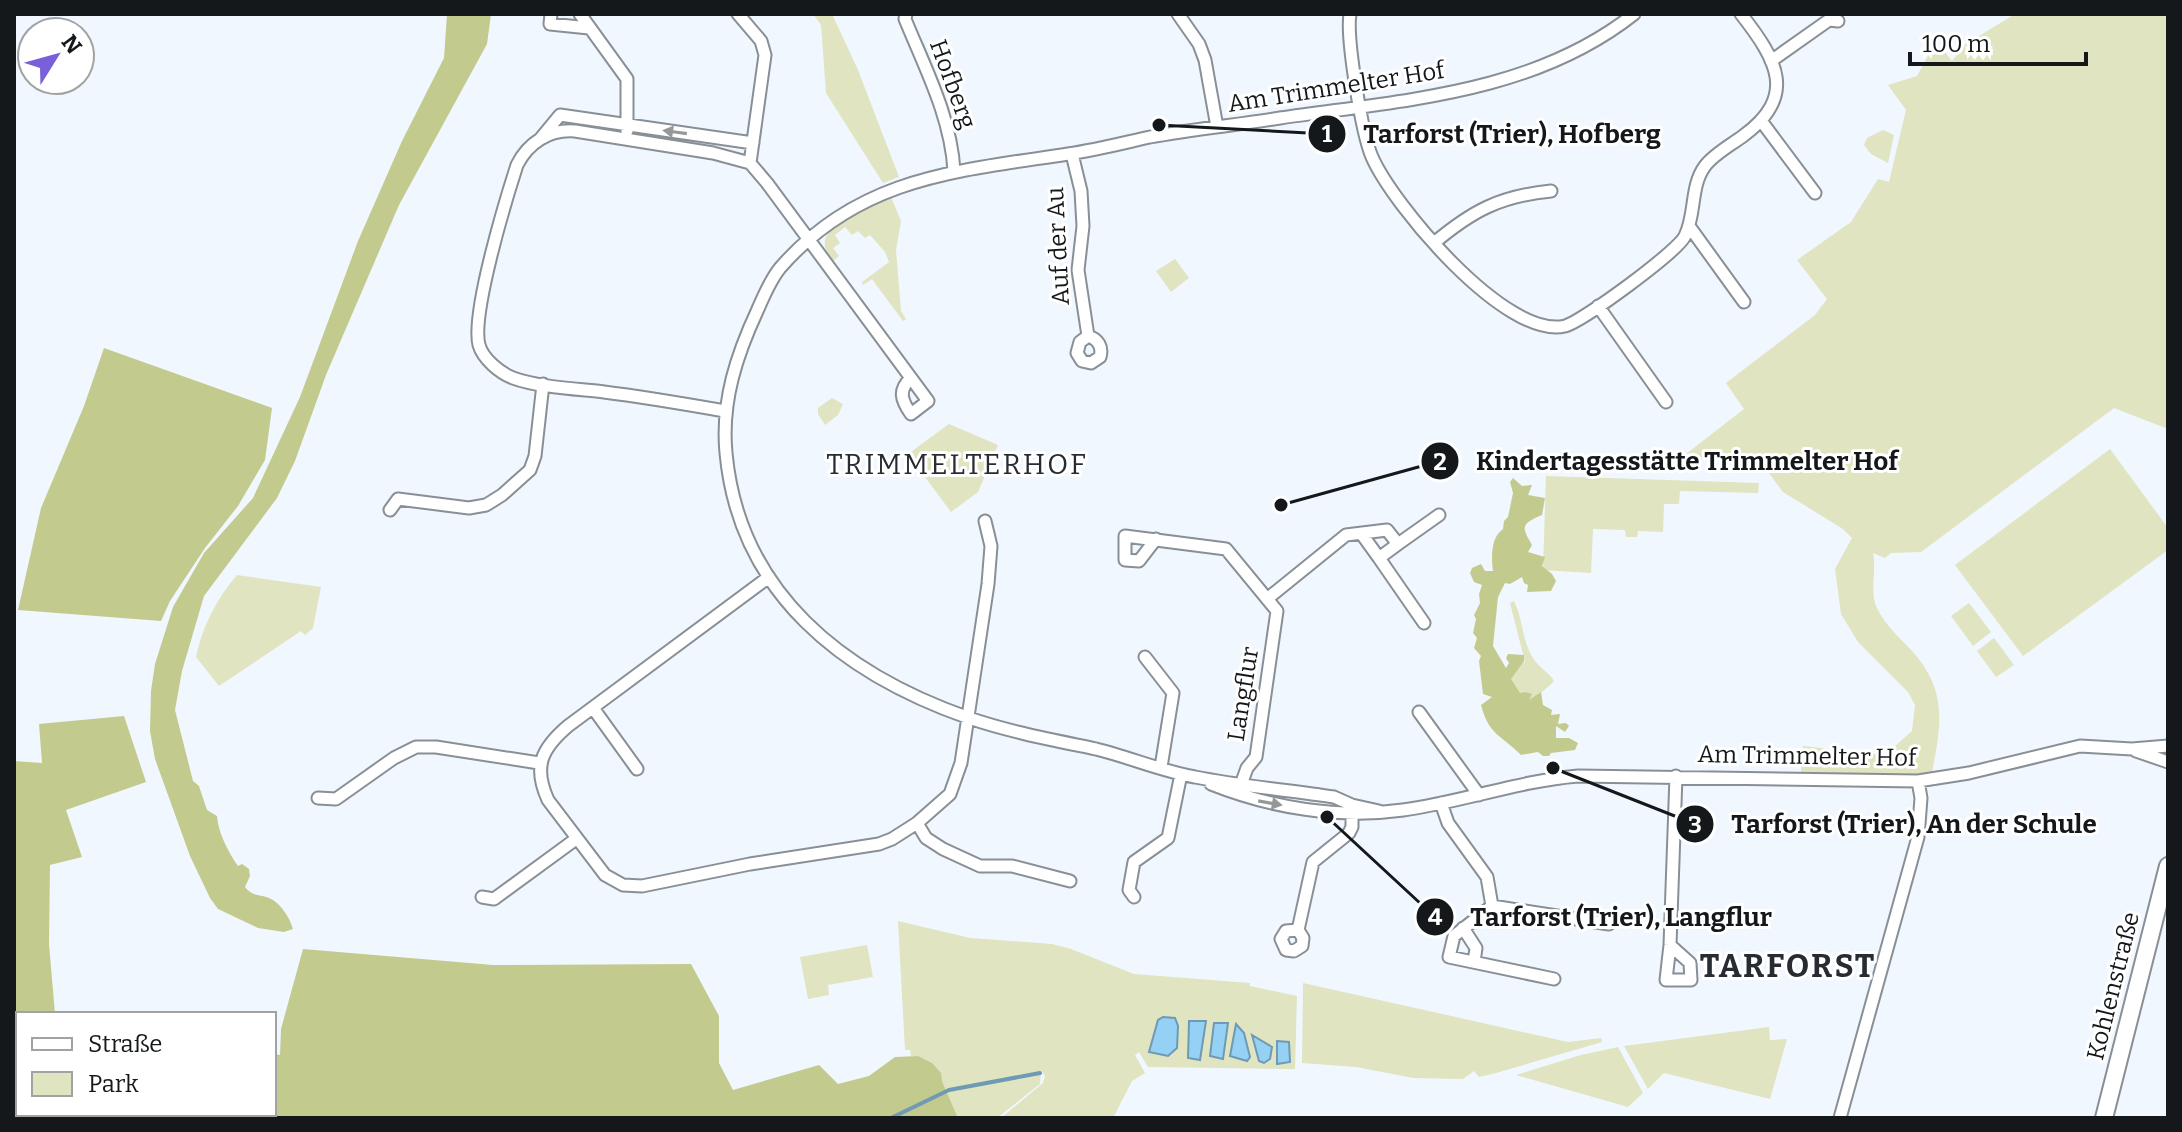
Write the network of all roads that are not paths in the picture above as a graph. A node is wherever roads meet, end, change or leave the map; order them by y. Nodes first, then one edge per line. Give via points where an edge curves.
1 (551, 14) edge
2 (580, 14) edge
3 (738, 14) edge
4 (906, 14) edge
5 (1178, 14) edge
6 (1350, 14) edge
7 (1634, 14) edge
8 (1741, 14) edge
9 (1838, 21) dead end
10 (589, 28) junction
11 (1771, 61) junction
12 (1361, 108) junction
13 (1762, 122) junction
14 (627, 125) junction
15 (1217, 127) junction
16 (541, 138) junction
17 (627, 140) junction
18 (753, 143) junction
19 (1072, 154) junction
20 (750, 163) junction
21 (954, 171) junction
22 (1551, 191) dead end
23 (1815, 193) dead end
24 (1689, 226) junction
25 (809, 240) junction
26 (1434, 243) junction
27 (1744, 302) dead end
28 (1598, 306) junction
29 (1088, 336) dead end
30 (911, 378) dead end
31 (543, 384) junction
32 (1666, 402) dead end
33 (725, 411) junction
34 (390, 510) dead end
35 (1439, 515) dead end
36 (985, 521) dead end
37 (1361, 533) junction
38 (1156, 539) dead end
39 (1398, 544) junction
40 (1379, 558) junction
41 (769, 577) junction
42 (1267, 599) junction
43 (1424, 623) dead end
44 (1145, 657) dead end
45 (593, 708) junction
46 (1419, 712) dead end
47 (967, 717) junction
48 (2168, 746) edge
49 (2132, 749) junction
50 (2168, 762) edge
51 (539, 763) junction
52 (1161, 767) junction
53 (637, 769) dead end
54 (1181, 774) junction
55 (1676, 776) junction
56 (1918, 781) junction
57 (1239, 789) junction
58 (1479, 795) junction
59 (318, 798) dead end
60 (1441, 803) junction
61 (1352, 810) junction
62 (917, 823) junction
63 (576, 839) junction
64 (2168, 866) edge
65 (1070, 881) dead end
66 (482, 897) dead end
67 (1134, 897) dead end
68 (1492, 906) junction
69 (1609, 924) dead end
70 (1463, 928) junction
71 (1298, 930) dead end
72 (1670, 945) dead end
73 (1474, 962) junction
74 (1554, 979) dead end
75 (1840, 1118) edge
76 (2104, 1118) edge

1 - 10 street via 550,24
2 - 10 street
3 - 18 street via 761,41 765,55
4 - 21 street, Hofberg via 953,145
5 - 15 street via 1205,60
6 - 12 street
7 - 12 street, Am Trimmelter Hof via 1589,44 1518,76
8 - 11 street
9 - 11 street via 1829,20
10 - 14 street via 627,79
11 - 13 street via 1776,97
12 - 15 street, Am Trimmelter Hof
12 - 26 street via 1366,142 1381,176
13 - 23 street
13 - 24 street via 1705,166
14 - 16 street via 560,115
14 - 17 street
18 -> 14 street
15 - 19 street, Am Trimmelter Hof
16 - 17 street via 568,130
16 - 31 street via 522,155 513,177 477,328 479,345 499,370
17 - 20 street
18 - 20 street
19 - 21 street, Am Trimmelter Hof
19 - 29 street, Auf der Au via 1081,191 1078,270
20 - 25 street
21 - 25 street, Am Trimmelter Hof via 890,189 853,207
22 - 26 street via 1522,195 1473,213
24 - 27 street
24 - 28 street via 1673,250
25 - 30 street
25 - 33 street, Am Trimmelter Hof via 777,271 762,300 737,354
26 - 28 street via 1522,318 1564,326
28 - 32 street
31 - 33 street
31 - 34 street via 530,470 502,495 469,508 398,499
33 - 41 street, Am Trimmelter Hof via 733,502 748,543
35 - 39 street
36 - 47 street via 991,546 988,584
37 - 39 street via 1387,530
37 - 40 street
37 - 42 street via 1346,535
38 - 42 street, Langflur via 1226,549
39 - 40 street
40 - 43 street
41 - 45 street
41 - 47 street, Am Trimmelter Hof via 794,611 840,653 902,690
42 - 57 street, Langflur via 1277,611 1269,673 1256,757
44 - 52 street via 1173,693
45 - 51 street via 558,734
45 - 53 street
46 - 58 street
47 - 52 street, Am Trimmelter Hof
47 - 62 street via 955,784
48 - 49 street, Am Trimmelter Hof
49 - 50 street, Am Trimmelter Hof
49 - 56 street, Am Trimmelter Hof via 2067,747
51 - 59 street via 416,747 336,799
51 - 63 street via 548,800
52 - 54 street, Am Trimmelter Hof
54 - 57 street, Am Trimmelter Hof
54 - 67 street via 1168,838 1134,862 1129,890
55 - 56 street, Am Trimmelter Hof
55 - 58 street, Am Trimmelter Hof via 1578,776
55 - 72 street
56 - 75 street via 1918,837
57 - 61 street, Am Trimmelter Hof via 1296,807
58 - 60 street, Am Trimmelter Hof
60 - 61 street, Am Trimmelter Hof via 1401,811
60 - 68 street via 1448,823 1487,877
61 - 71 street via 1349,833 1313,862
62 - 63 street via 879,844 630,886 605,875
62 - 65 street via 926,838 980,866 1012,866
63 - 66 street via 494,899
64 - 76 main road, Kohlenstraße
68 - 69 street
68 - 70 street
70 - 73 street via 1476,948
70 - 73 street via 1454,936 1449,957
73 - 74 street

